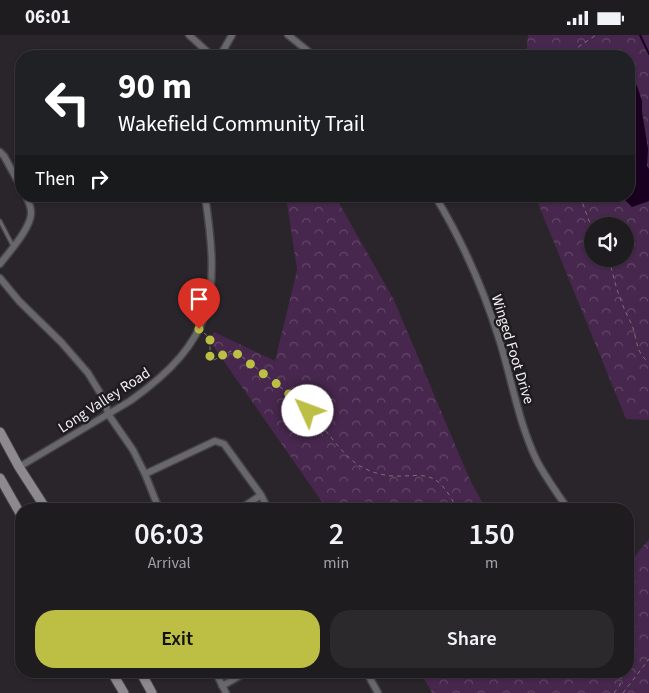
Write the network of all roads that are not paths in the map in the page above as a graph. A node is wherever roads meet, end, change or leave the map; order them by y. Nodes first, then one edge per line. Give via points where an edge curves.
1 (189, 35) edge
2 (232, 35) edge
3 (288, 35) edge
4 (205, 50) edge
5 (223, 50) edge
6 (307, 50) edge
7 (0, 152) edge
8 (15, 176) edge
9 (29, 202) edge
10 (206, 202) edge
11 (438, 202) edge
12 (0, 221) edge
13 (14, 247) junction
14 (0, 264) edge
15 (0, 278) edge
16 (108, 415) junction
17 (0, 432) edge
18 (19, 467) junction
19 (145, 474) junction
20 (0, 478) edge
21 (261, 495) junction
22 (42, 503) edge
23 (157, 503) edge
24 (249, 503) edge
25 (265, 503) edge
26 (564, 503) edge
27 (15, 504) edge
28 (116, 678) edge
29 (144, 678) edge
30 (218, 678) edge
31 (236, 678) edge
32 (370, 678) edge
33 (222, 686) junction
34 (124, 693) edge
35 (152, 693) edge
36 (226, 693) edge
37 (378, 693) edge

1 - 4 street
2 - 5 street
3 - 6 street
7 - 8 street
9 - 13 street via 31,214
10 - 16 street, Long Valley Road via 212,245 212,291 199,329 168,371
11 - 26 street, Winged Foot Drive via 461,241 481,287 532,448
12 - 13 lane
13 - 14 street
15 - 16 street via 81,363 105,401
16 - 18 street, Long Valley Road
16 - 19 street
17 - 18 main road
18 - 22 main road
19 - 21 street via 215,441 224,444
19 - 23 street
20 - 27 main road
21 - 24 street
21 - 25 street
28 - 34 main road
29 - 35 main road
30 - 33 street
31 - 33 street
32 - 37 street
33 - 36 street

